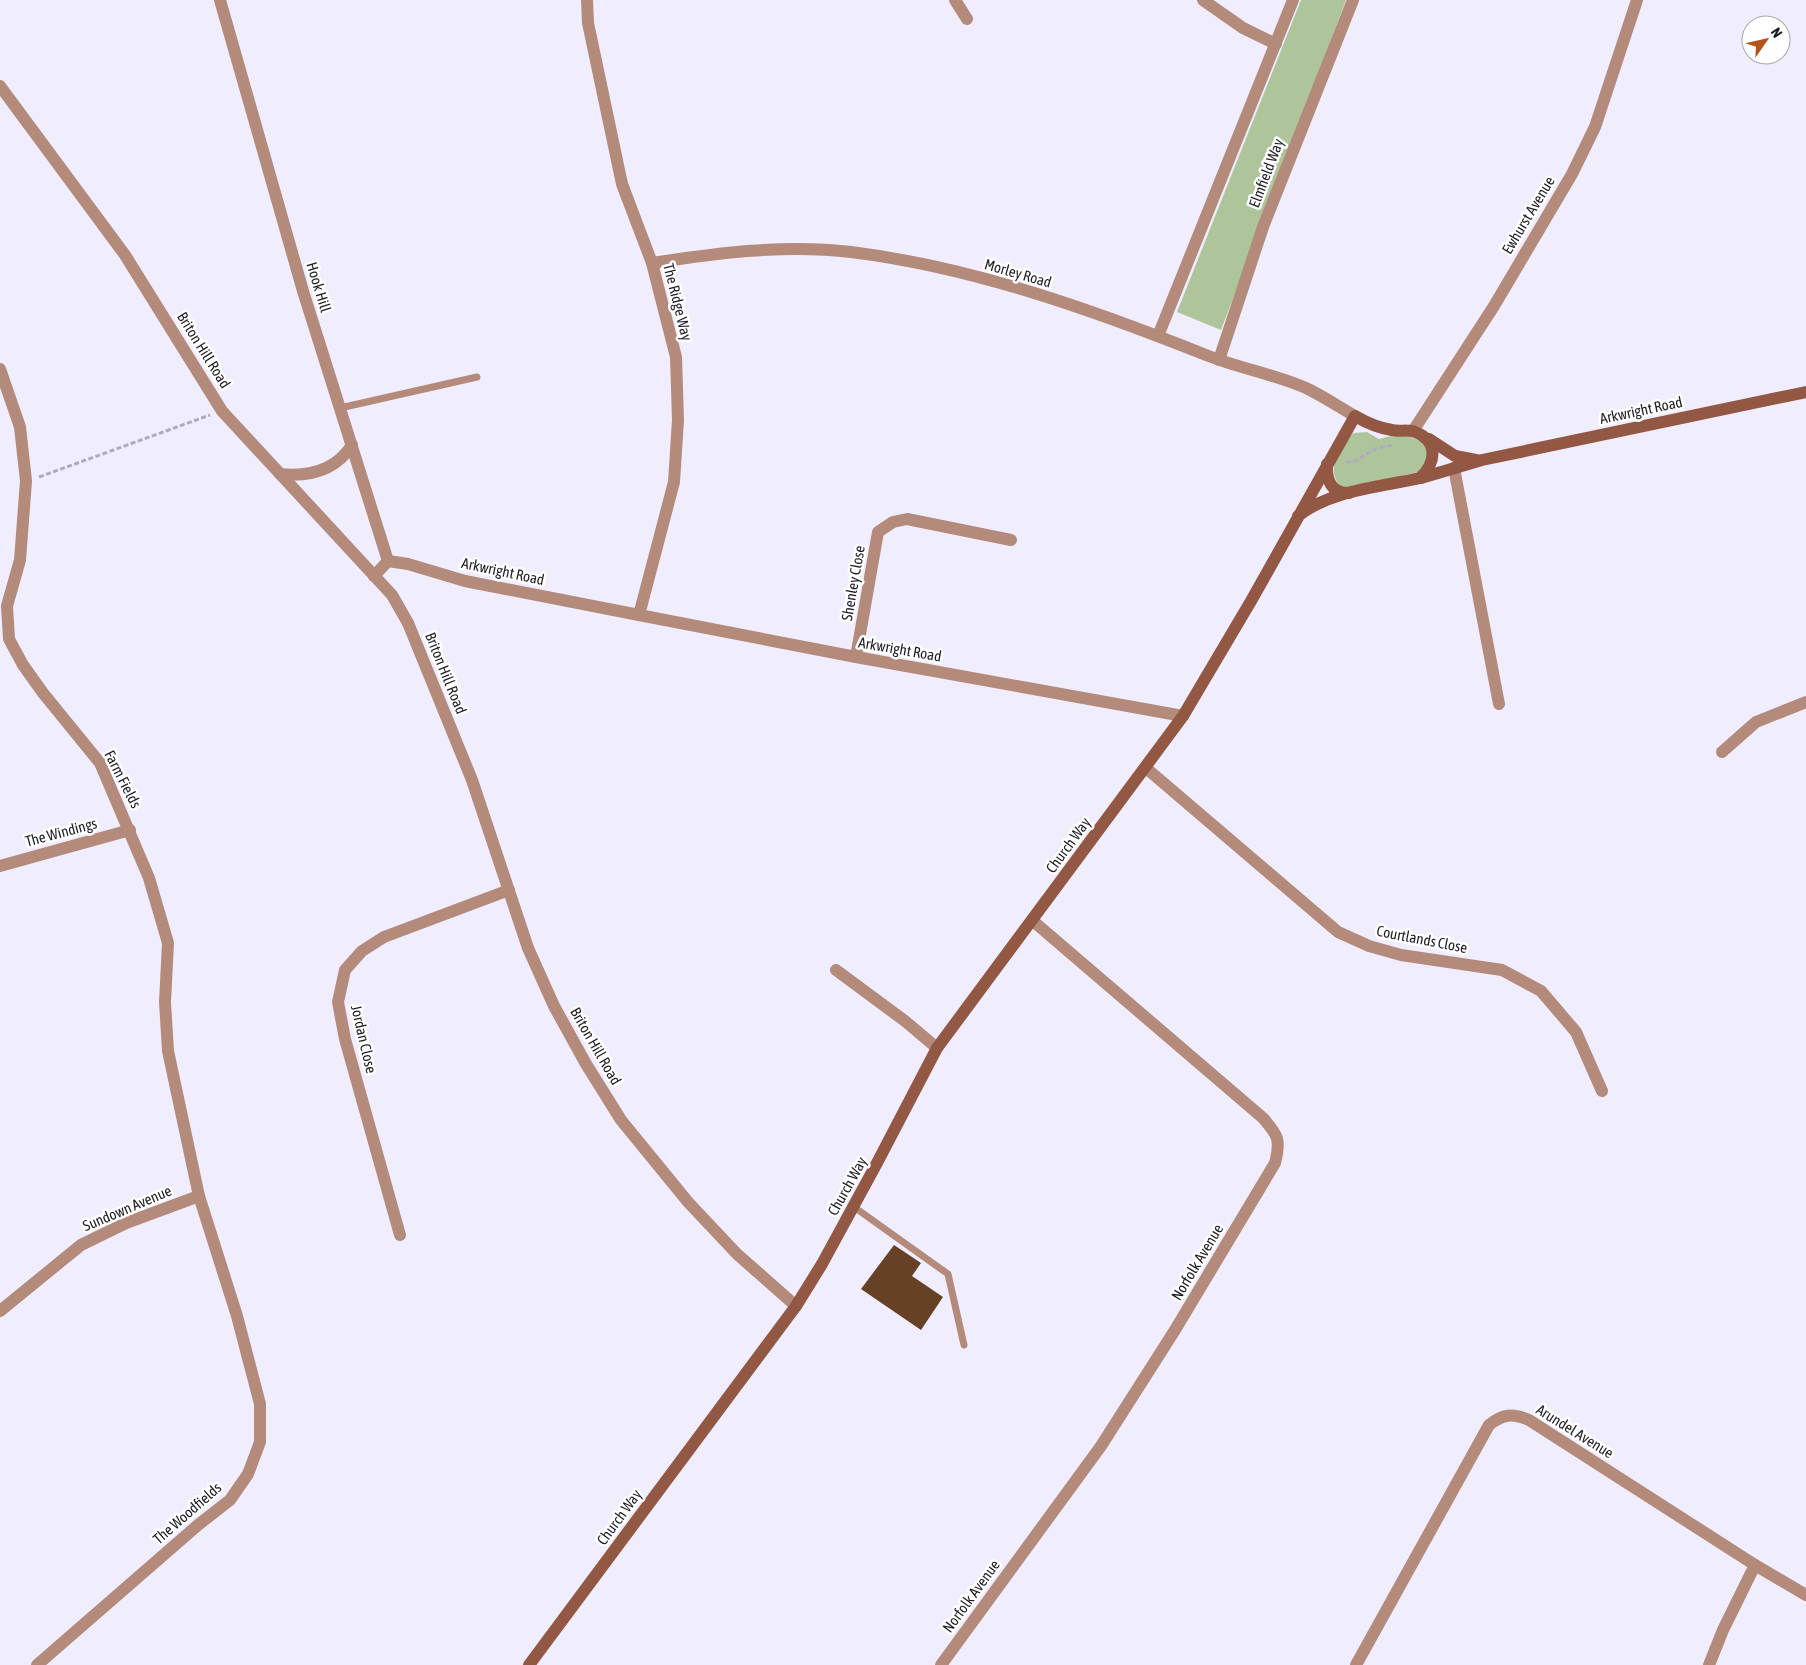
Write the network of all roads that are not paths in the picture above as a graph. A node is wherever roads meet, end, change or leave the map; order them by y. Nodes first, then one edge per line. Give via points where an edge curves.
1 (220, 0) edge
2 (587, 0) edge
3 (955, 0) edge
4 (1204, 0) edge
5 (1293, 0) edge
6 (1353, 0) edge
7 (1637, 0) edge
8 (967, 19) dead end
9 (1276, 44) junction
10 (0, 86) edge
11 (652, 263) junction
12 (1158, 336) junction
13 (1219, 360) junction
14 (0, 369) edge
15 (477, 377) dead end
16 (1806, 392) edge
17 (340, 408) junction
18 (1355, 416) junction
19 (1412, 431) junction
20 (1427, 437) junction
21 (352, 445) junction
22 (1482, 460) junction
23 (1327, 463) junction
24 (1454, 468) junction
25 (280, 474) junction
26 (1420, 478) junction
27 (1351, 493) junction
28 (1298, 516) junction
29 (1011, 540) dead end
30 (388, 561) junction
31 (374, 576) junction
32 (639, 615) junction
33 (856, 657) junction
34 (1806, 702) edge
35 (1499, 704) dead end
36 (1183, 716) junction
37 (1722, 752) dead end
38 (1146, 768) junction
39 (130, 830) junction
40 (0, 866) edge
41 (508, 890) junction
42 (1033, 921) junction
43 (836, 970) dead end
44 (937, 1048) junction
45 (1602, 1092) dead end
46 (199, 1196) junction
47 (854, 1206) junction
48 (400, 1235) dead end
49 (796, 1306) junction
50 (0, 1311) edge
51 (964, 1344) dead end
52 (1755, 1565) junction
53 (1806, 1595) edge
54 (37, 1665) edge
55 (529, 1665) edge
56 (941, 1665) edge
57 (1356, 1665) edge
58 (1709, 1665) edge

1 - 17 street, Hook Hill
2 - 11 street, The Ridge Way via 588,23 622,184
3 - 8 street
4 - 9 street via 1243,28
5 - 9 street
6 - 13 street, Elmfield Way via 1263,227
7 - 19 street, Ewhurst Avenue via 1595,127 1572,174 1494,306
9 - 12 street
10 - 25 street, Briton Hill Road via 125,255 222,411
11 - 12 street, Morley Road via 776,249 850,252 926,265 997,283
11 - 32 street, The Ridge Way via 676,356 678,420 674,482
12 - 13 street, Morley Road
13 - 18 street, Morley Road via 1306,388
14 - 39 street, Farm Fields via 20,427 26,481 20,560 7,606 9,639 42,693 100,763
15 - 17 lane
16 - 22 street, Arkwright Road
17 - 21 street, Hook Hill
18 - 19 street, Arkwright Road via 1371,425 1394,431
18 - 23 street, Arkwright Road
19 - 20 street, Arkwright Road
20 - 22 street, Arkwright Road via 1456,456
20 - 26 street via 1433,458 1429,470
21 - 25 street via 331,467 298,476
21 - 30 street, Hook Hill
22 - 24 street, Arkwright Road
23 - 27 street via 1329,483 1336,490
23 - 28 street, Arkwright Road
24 - 26 street, Arkwright Road
24 - 35 street
25 - 31 street, Briton Hill Road
26 - 27 street, Arkwright Road
27 - 28 street, Arkwright Road via 1320,502
28 - 36 street, Arkwright Road
29 - 33 street, Shenley Close via 907,519 893,522 878,532
30 - 31 street
30 - 32 street, Arkwright Road via 465,581
31 - 41 street, Briton Hill Road via 392,596 408,623 472,780
32 - 33 street, Arkwright Road
33 - 36 street, Arkwright Road
34 - 37 street via 1756,722
36 - 38 street, Church Way
38 - 42 street, Church Way
38 - 45 street, Courtlands Close via 1338,932 1369,946 1401,955 1502,970 1541,992 1576,1032
39 - 40 street, The Windings
39 - 46 street, Farm Fields via 150,878 168,943 165,1002 168,1051
41 - 48 street, Jordan Close via 384,937 362,951 345,970 338,1002 345,1039
41 - 49 street, Briton Hill Road via 528,948 554,1006 622,1120 688,1202 737,1254
42 - 44 street, Church Way
42 - 56 street, Norfolk Avenue via 1264,1118 1278,1138 1279,1148 1275,1163 1101,1446
43 - 44 street via 905,1020
44 - 47 street, Church Way
46 - 50 street, Sundown Avenue via 126,1223 81,1245
46 - 54 street, The Woodfields via 237,1316 260,1404 260,1442 248,1474 230,1500
47 - 49 street, Church Way
47 - 51 lane via 948,1274
49 - 55 street, Church Way
52 - 53 street, Arundel Avenue
52 - 57 street, Arundel Avenue via 1529,1420 1516,1414 1501,1416 1489,1426
52 - 58 street

